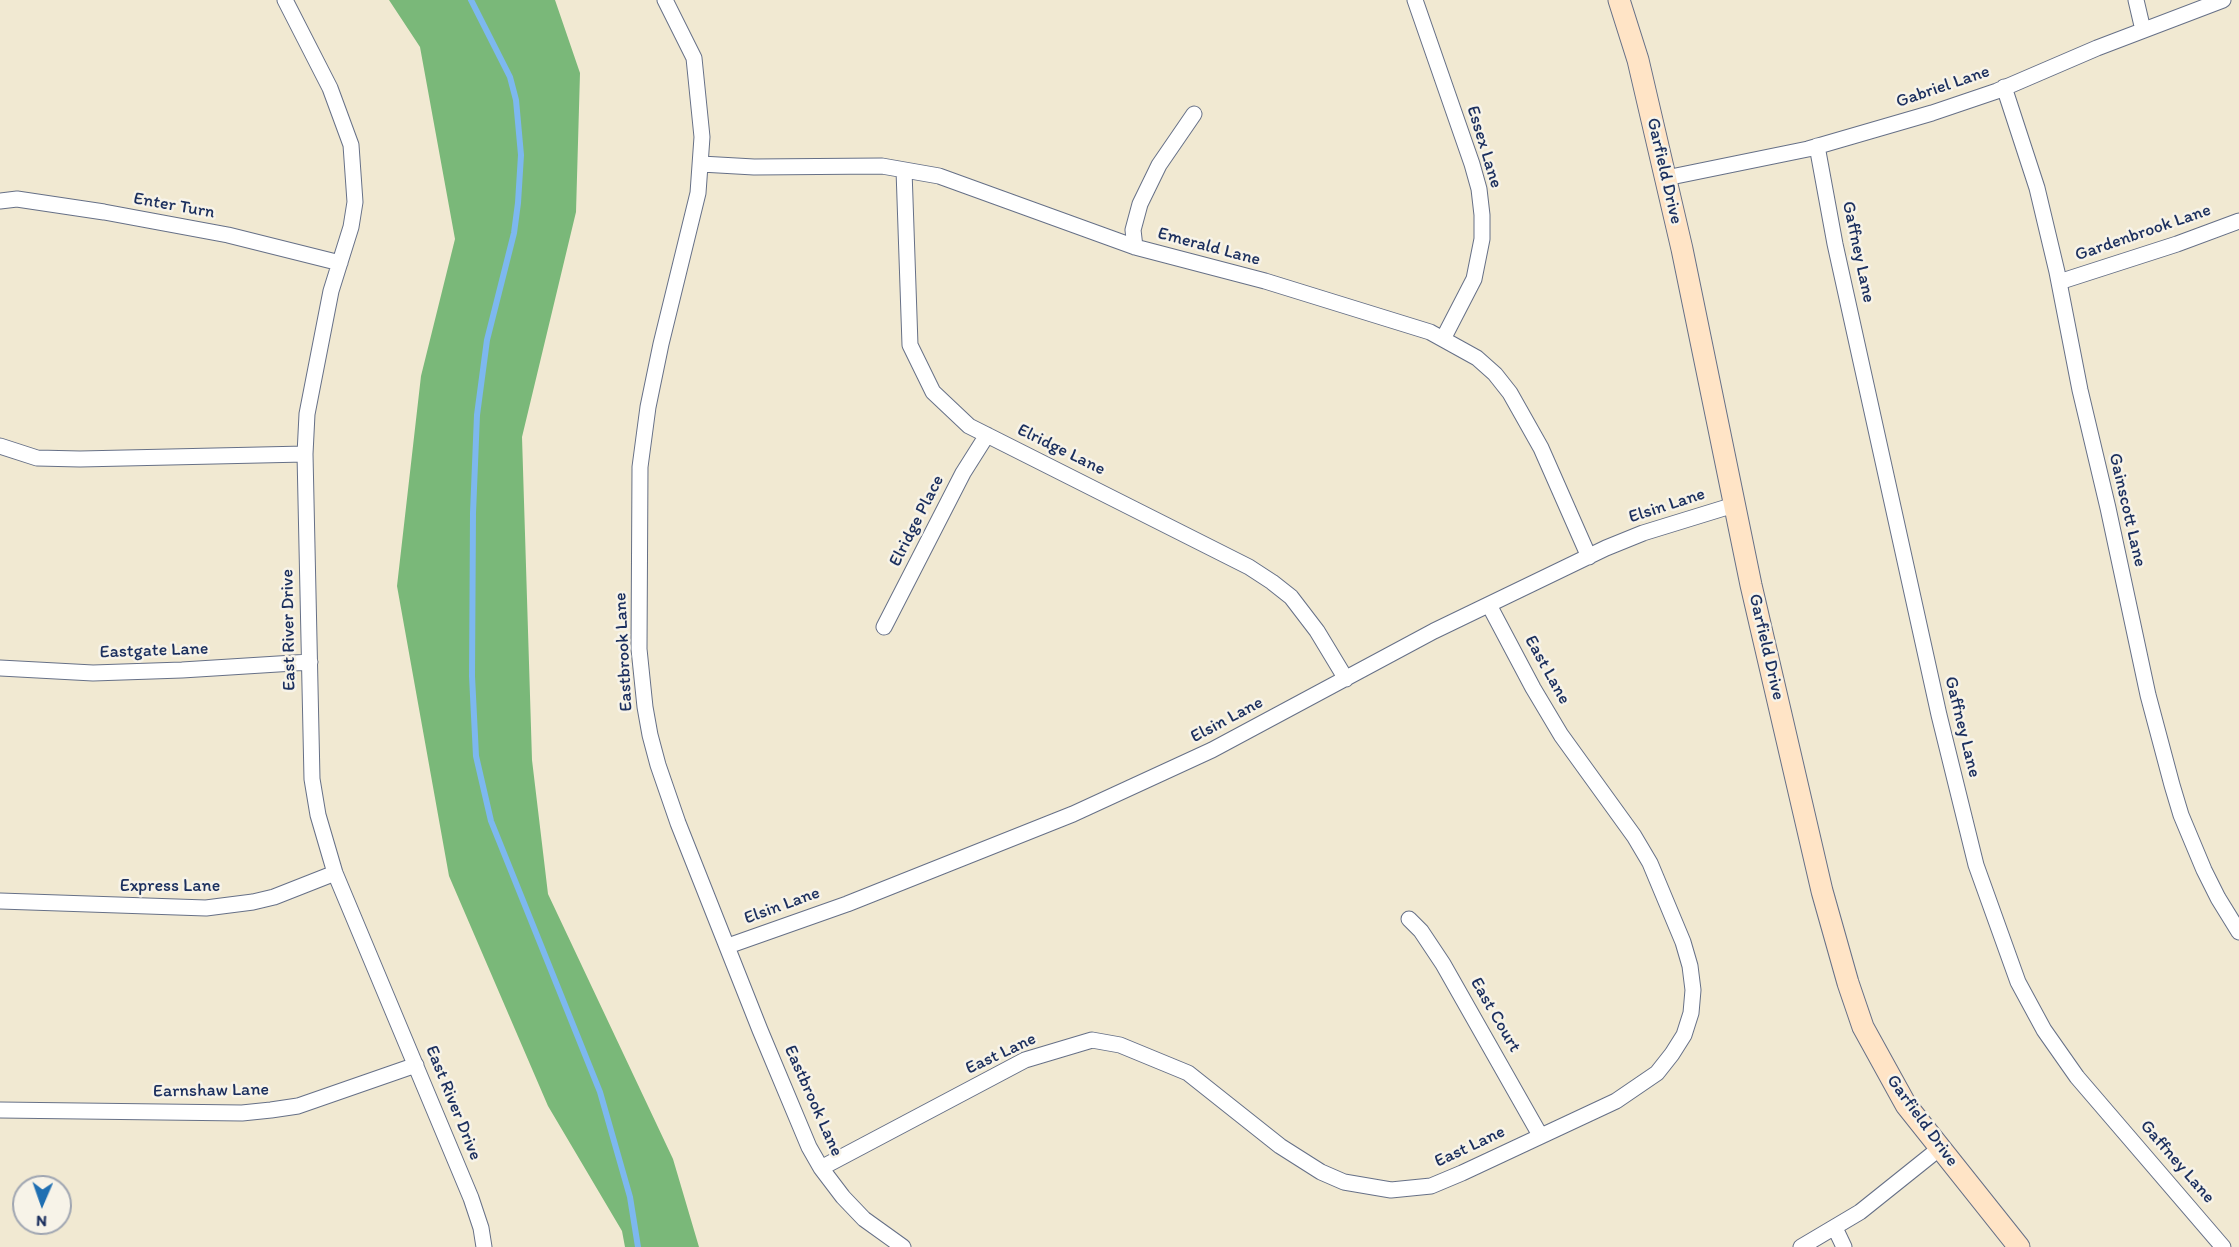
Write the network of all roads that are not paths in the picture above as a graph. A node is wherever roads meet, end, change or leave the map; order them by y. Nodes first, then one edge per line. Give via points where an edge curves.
1 (285, 0) edge
2 (665, 0) edge
3 (1415, 0) edge
4 (1618, 0) edge
5 (2136, 0) edge
6 (2223, 0) edge
7 (2143, 30) junction
8 (2004, 87) junction
9 (1194, 114) dead end
10 (1817, 147) junction
11 (701, 164) junction
12 (904, 170) junction
13 (1666, 178) junction
14 (0, 201) edge
15 (2239, 221) edge
16 (1135, 247) junction
17 (340, 263) junction
18 (2059, 282) junction
19 (1443, 339) junction
20 (987, 435) junction
21 (0, 446) edge
22 (305, 454) junction
23 (1734, 505) junction
24 (1589, 557) junction
25 (1489, 605) junction
26 (884, 627) dead end
27 (310, 662) junction
28 (0, 668) edge
29 (1346, 679) junction
30 (335, 873) junction
31 (0, 901) edge
32 (1409, 919) dead end
33 (2239, 932) edge
34 (728, 946) junction
35 (416, 1065) junction
36 (0, 1110) edge
37 (1540, 1135) junction
38 (1940, 1148) junction
39 (822, 1168) junction
40 (1835, 1228) junction
41 (892, 1244) edge
42 (484, 1247) edge
43 (1800, 1247) edge
44 (1844, 1247) edge
45 (2019, 1247) edge
46 (2223, 1247) edge

1 - 17 street, East River Drive via 330,88 351,145 355,202
2 - 11 street, Eastbrook Lane via 694,58
3 - 19 street, Essex Lane via 1472,164 1482,214 1482,239 1474,279
4 - 13 street, Garfield Drive via 1638,60
5 - 7 street
6 - 7 street, Gabriel Lane
7 - 8 street, Gabriel Lane
8 - 10 street, Gabriel Lane
8 - 18 street, Gainscott Lane via 2037,188
9 - 16 street via 1140,204 1133,230
10 - 13 street, Gabriel Lane
10 - 46 street, Gaffney Lane via 1939,715 1976,865 2018,982 2044,1030 2077,1077
11 - 12 street, Emerald Lane via 882,166
11 - 34 street, Eastbrook Lane via 692,223 661,344 643,438 639,649 645,707 658,765
12 - 16 street, Emerald Lane via 939,177
12 - 20 street, Elridge Lane via 910,345 933,392 969,426
13 - 23 street, Garfield Drive
14 - 17 street, Enter Turn via 17,199 104,212 228,235
15 - 18 street, Gardenbrook Lane
16 - 19 street, Emerald Lane via 1265,281
17 - 22 street, East River Drive via 307,414
18 - 33 street, Gainscott Lane via 2148,695 2172,785 2204,870
19 - 24 street, Emerald Lane via 1476,358 1510,393 1541,448
20 - 26 street, Elridge Place via 963,473
20 - 29 street, Elridge Lane via 1250,567 1291,597
21 - 22 street via 37,458
22 - 27 street, East River Drive
23 - 24 street, Elsin Lane via 1634,536
23 - 38 street, Garfield Drive via 1822,891 1848,983 1863,1027 1884,1066 1906,1105
24 - 25 street, Elsin Lane
25 - 29 street, Elsin Lane
25 - 37 street, East Lane via 1562,735 1650,863 1683,942 1693,990 1684,1035 1657,1073 1616,1101
27 - 28 street, Eastgate Lane via 93,673
27 - 30 street, East River Drive via 312,779
29 - 34 street, Elsin Lane via 1186,763 1073,814 847,904
30 - 31 street, Express Lane via 274,897 230,906
30 - 35 street, East River Drive
32 - 37 street, East Court via 1443,964
34 - 39 street, Eastbrook Lane via 796,1118
35 - 36 street, Earnshaw Lane via 298,1106 242,1113
35 - 42 street, East River Drive via 471,1198
37 - 39 street, East Lane via 1431,1186 1391,1190 1344,1182 1300,1160 1188,1073 1120,1045 1092,1040 1025,1060
38 - 40 street
38 - 45 street, Garfield Drive
39 - 41 street, Eastbrook Lane via 843,1197
40 - 43 street
40 - 44 street

